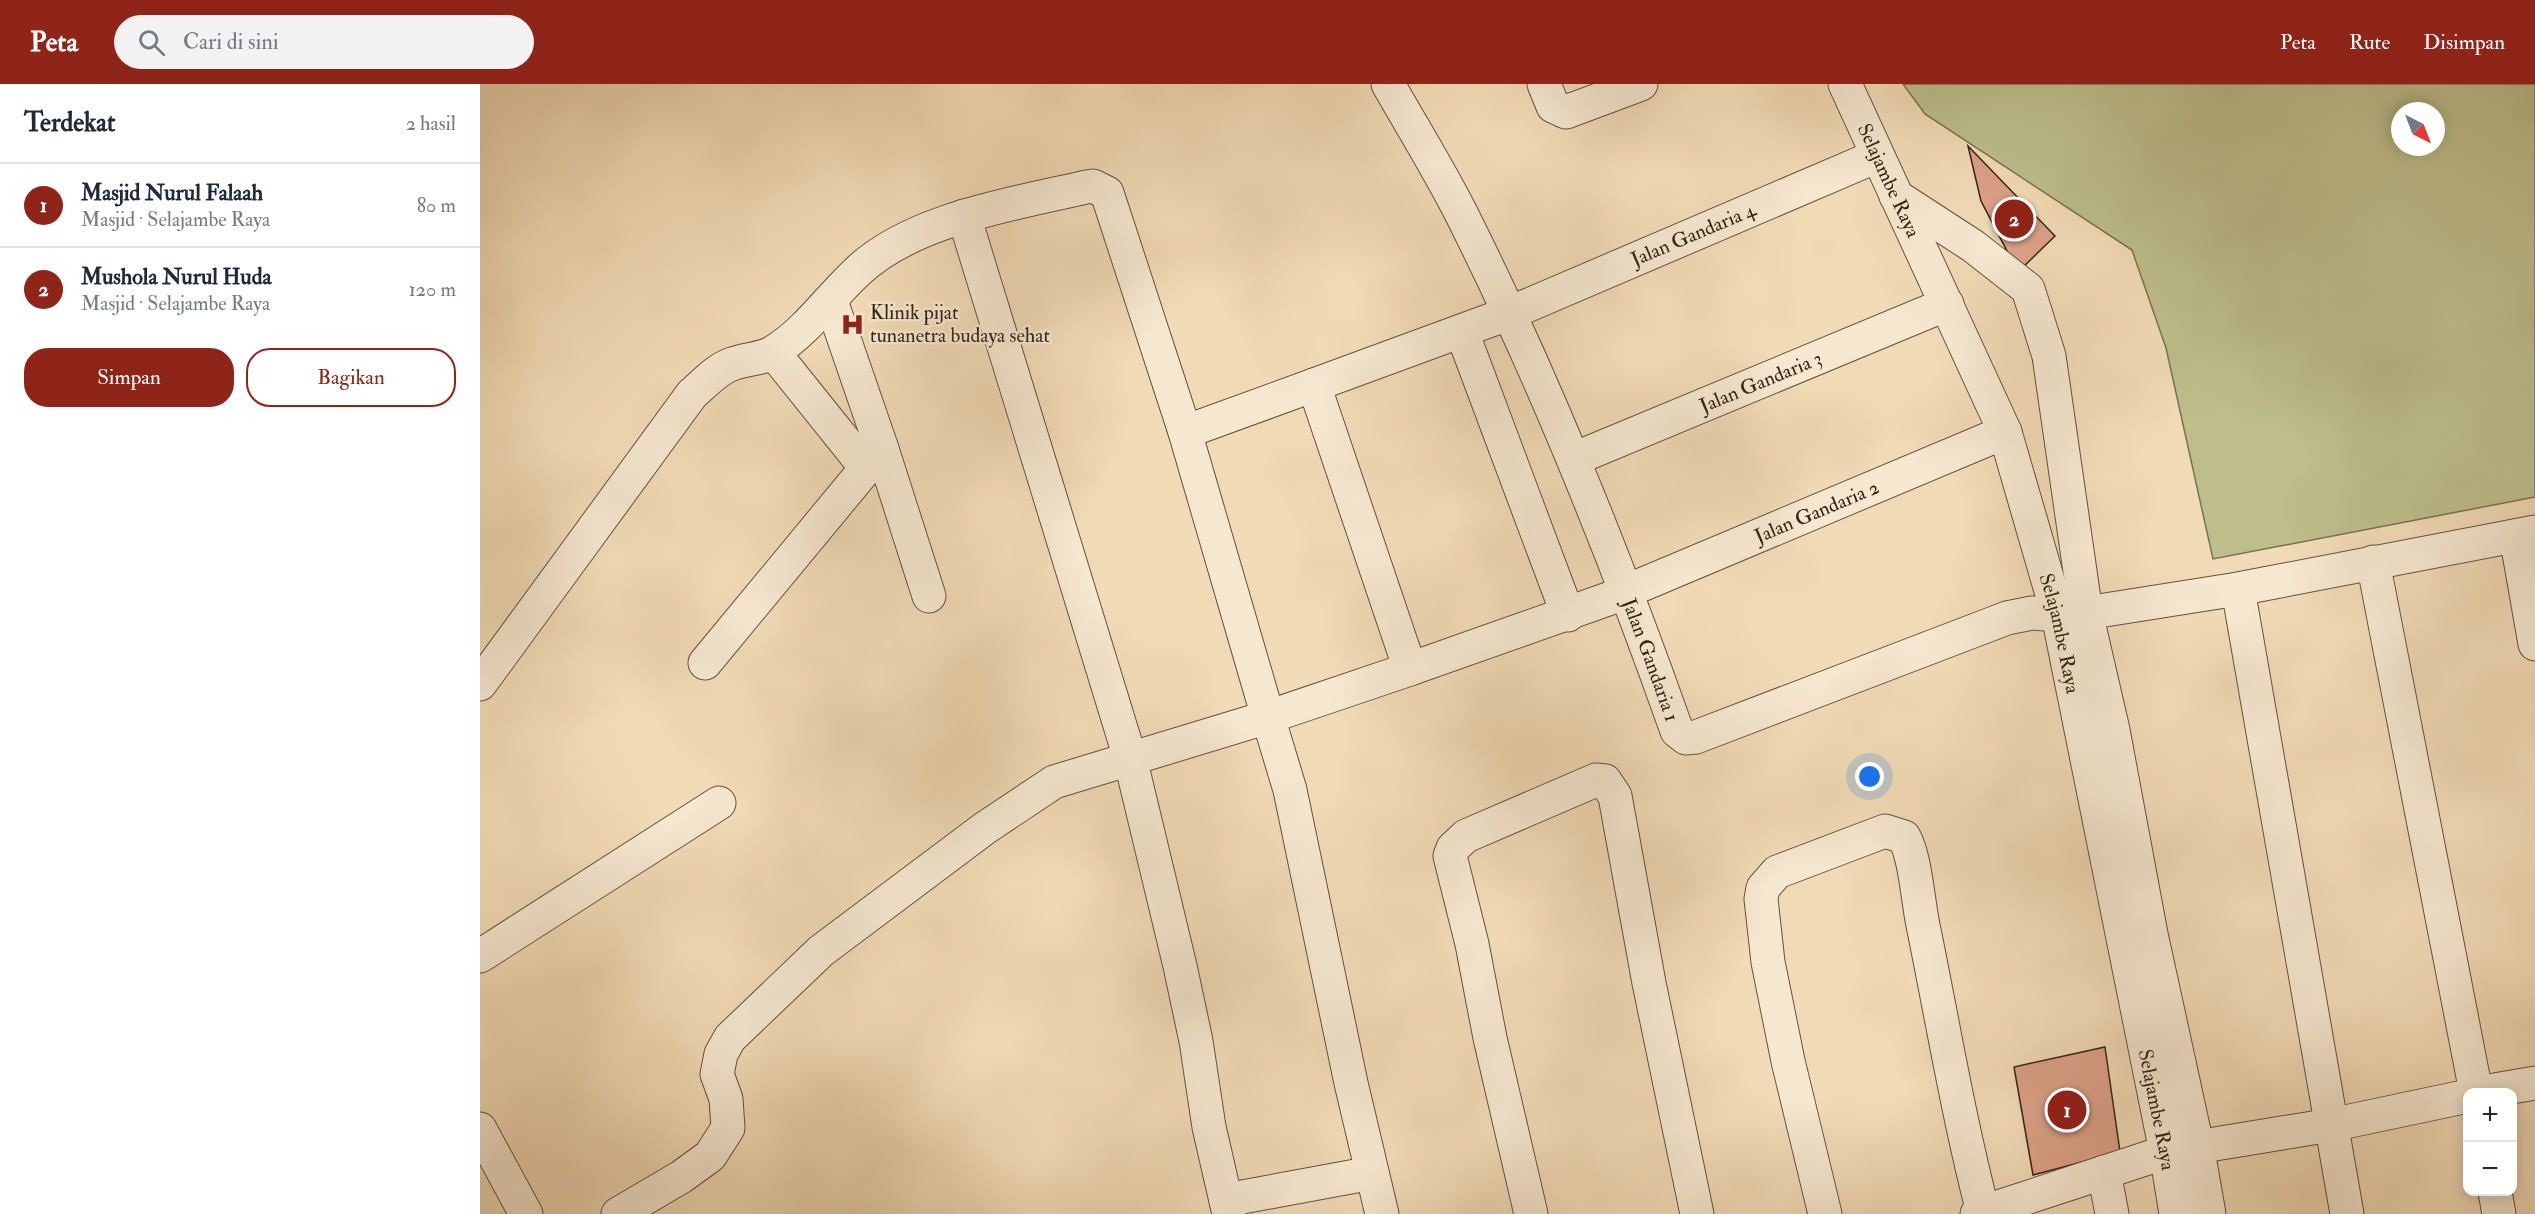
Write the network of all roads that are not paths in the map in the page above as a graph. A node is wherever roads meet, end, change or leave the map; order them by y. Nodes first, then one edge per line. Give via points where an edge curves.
1 (1388, 84) edge
2 (1544, 84) edge
3 (1641, 84) edge
4 (1845, 84) edge
5 (1877, 156) junction
6 (1895, 195) junction
7 (964, 216) junction
8 (831, 301) junction
9 (1947, 304) junction
10 (1510, 313) junction
11 (1462, 332) junction
12 (774, 353) junction
13 (1314, 386) junction
14 (1185, 432) junction
15 (2005, 432) junction
16 (875, 459) junction
17 (1574, 459) junction
18 (2525, 534) edge
19 (2373, 562) junction
20 (2238, 589) junction
21 (928, 596) dead end
22 (1597, 603) junction
23 (2072, 614) junction
24 (2535, 644) edge
25 (705, 663) dead end
26 (1410, 669) junction
27 (480, 684) edge
28 (1268, 717) junction
29 (1130, 758) junction
30 (719, 803) dead end
31 (480, 956) edge
32 (2535, 1083) edge
33 (2475, 1088) edge
34 (2506, 1088) edge
35 (2463, 1097) edge
36 (2331, 1125) junction
37 (480, 1129) edge
38 (2197, 1145) junction
39 (2166, 1152) junction
40 (2104, 1172) junction
41 (1372, 1173) junction
42 (490, 1174) edge
43 (2496, 1196) edge
44 (1227, 1207) edge
45 (1980, 1213) edge
46 (526, 1214) edge
47 (618, 1214) edge
48 (1382, 1214) edge
49 (1531, 1214) edge
50 (1697, 1214) edge
51 (1825, 1214) edge
52 (2112, 1214) edge
53 (2176, 1214) edge
54 (2209, 1214) edge
55 (2348, 1214) edge
56 (2499, 1214) edge

1 - 10 street, Jalan Gandaria 1 via 1458,208
2 - 3 street via 1553,106 1566,112
4 - 5 street, Selajambe Raya
5 - 6 street, Selajambe Raya
5 - 10 street, Jalan Gandaria 4
6 - 9 street, Selajambe Raya
6 - 23 street via 1973,246 2028,289 2049,356
7 - 8 street via 908,238 880,254 857,271
7 - 14 street via 1086,187 1107,193
7 - 29 street
8 - 12 street
8 - 16 street
9 - 15 street, Selajambe Raya
9 - 17 street, Jalan Gandaria 3
10 - 11 street, Jalan Gandaria 4
10 - 17 street, Jalan Gandaria 1
11 - 13 street, Jalan Gandaria 4
11 - 22 street
12 - 16 street
12 - 27 street via 729,364 692,394
13 - 14 street, Jalan Gandaria 4
13 - 26 street
14 - 28 street
15 - 22 street, Jalan Gandaria 2
15 - 23 street, Selajambe Raya
16 - 21 street
16 - 25 street
17 - 22 street, Jalan Gandaria 1
18 - 19 street, Jalan Gandaria 1
18 - 24 street
19 - 20 street, Jalan Gandaria 1
19 - 33 street
20 - 23 street, Jalan Gandaria 1
20 - 36 street
22 - 23 street, Jalan Gandaria 1 via 1677,731 1690,738 2007,618 2032,613
22 - 26 street, Jalan Gandaria 2
23 - 38 street via 2112,730
23 - 39 street, Selajambe Raya
26 - 28 street, Jalan Gandaria 2
28 - 29 street, Jalan Gandaria 2
28 - 41 street via 1290,790
29 - 44 street via 1196,1041 1209,1127
29 - 47 street, Jalan Gandaria 2 via 1054,782 985,828 821,951 730,1038 717,1074 726,1099 728,1128 710,1156
30 - 31 street
32 - 34 street
35 - 36 street
36 - 38 street
36 - 55 street
37 - 42 street
38 - 39 street
38 - 54 street
39 - 40 street
39 - 53 street, Selajambe Raya
40 - 45 street
40 - 52 street
41 - 44 street
41 - 48 street
42 - 46 street
43 - 56 street
45 - 51 street via 1909,847 1904,837 1886,831 1777,872 1763,888 1761,899 1770,973
49 - 50 street via 1450,856 1466,837 1596,780 1605,782 1615,796

